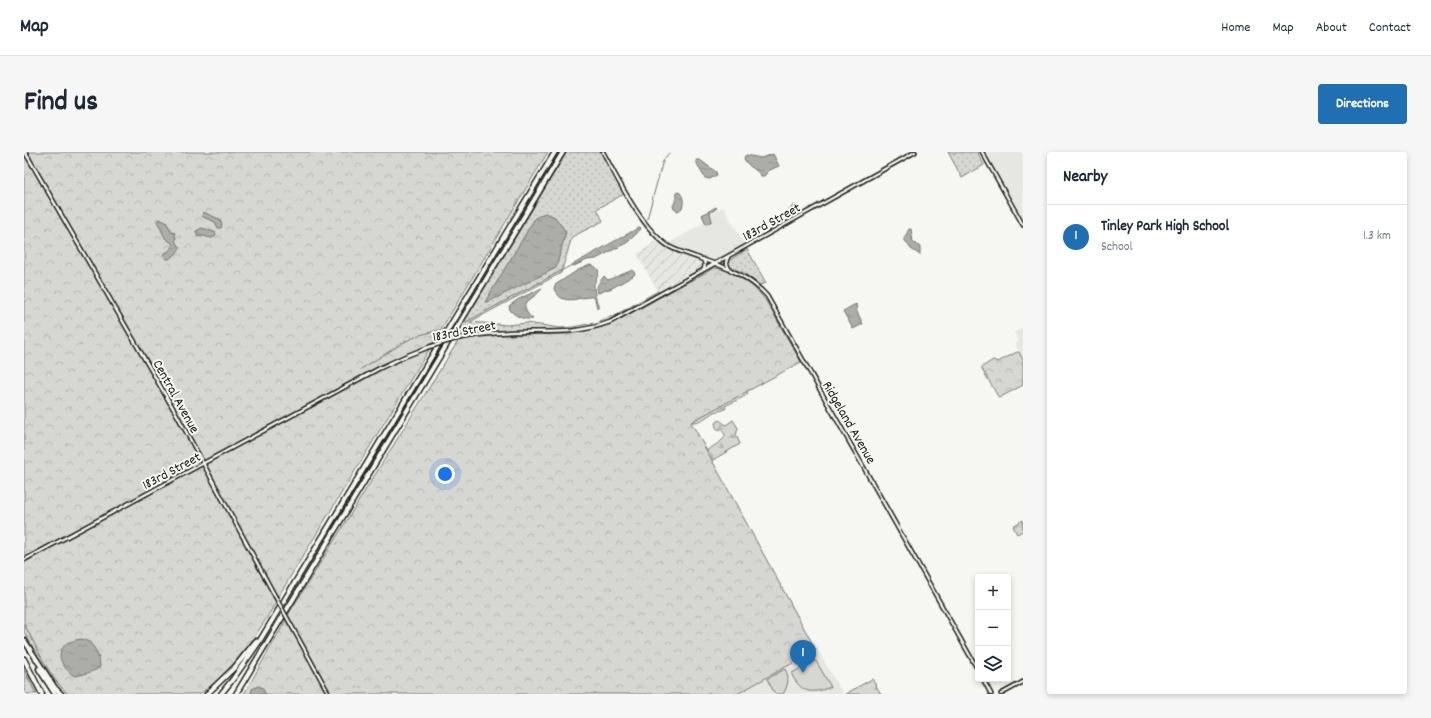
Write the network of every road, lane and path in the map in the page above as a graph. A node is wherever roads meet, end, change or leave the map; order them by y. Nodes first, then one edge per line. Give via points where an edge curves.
1 (25, 152) edge
2 (555, 152) edge
3 (563, 152) edge
4 (603, 152) edge
5 (915, 152) edge
6 (982, 152) edge
7 (1023, 225) edge
8 (729, 256) junction
9 (702, 259) junction
10 (716, 263) junction
11 (729, 269) junction
12 (703, 270) junction
13 (203, 464) junction
14 (24, 560) edge
15 (268, 627) junction
16 (24, 640) edge
17 (24, 659) edge
18 (975, 665) edge
19 (985, 682) edge
20 (1023, 682) edge
21 (42, 694) edge
22 (54, 694) edge
23 (61, 694) edge
24 (207, 694) edge
25 (221, 694) edge
26 (236, 694) edge
27 (329, 694) edge
28 (992, 694) edge
29 (1002, 694) edge

1 - 13 street, Central Avenue
2 - 15 highway
3 - 26 highway
4 - 9 street, Ridgeland Avenue via 633,204 656,236 672,248
5 - 8 street, 183rd Street
6 - 7 street
8 - 10 street, 183rd Street
8 - 11 street via 726,262
9 - 10 street, Ridgeland Avenue
9 - 12 street via 705,264
10 - 11 street, Ridgeland Avenue
10 - 12 street, 183rd Street
11 - 18 street, Ridgeland Avenue via 748,278 760,288 771,303
12 - 13 street, 183rd Street, bridge via 619,318 592,328 559,333 495,333 459,338 429,347 380,368
13 - 14 street, 183rd Street
13 - 27 street, Central Avenue, bridge
15 - 24 highway via 235,667
15 - 25 highway
16 - 22 highway
16 - 23 highway
17 - 21 highway
19 - 28 street
20 - 29 street

